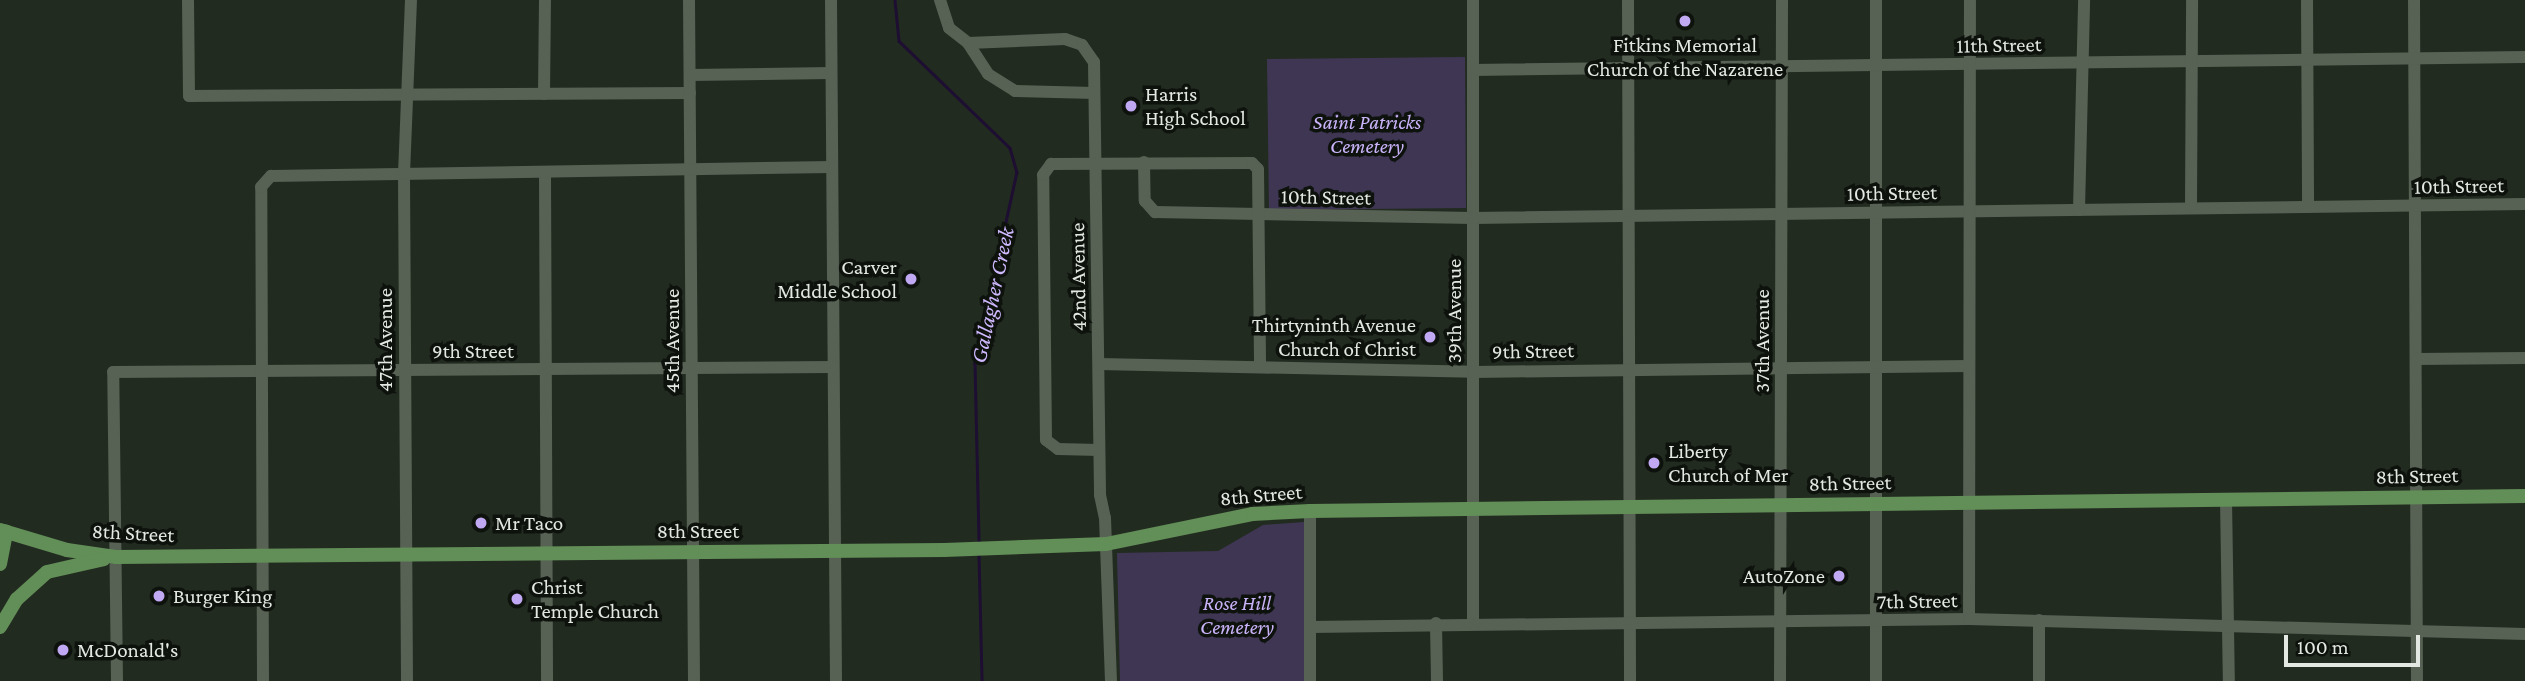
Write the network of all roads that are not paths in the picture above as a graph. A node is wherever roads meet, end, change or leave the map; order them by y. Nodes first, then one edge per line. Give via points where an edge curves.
1 (188, 0) edge
2 (411, 0) edge
3 (545, 0) edge
4 (689, 0) edge
5 (831, 0) edge
6 (940, 0) edge
7 (1473, 0) edge
8 (1628, 0) edge
9 (1782, 0) edge
10 (1876, 0) edge
11 (1970, 0) edge
12 (2084, 0) edge
13 (2192, 0) edge
14 (2307, 0) edge
15 (2414, 0) edge
16 (968, 43) junction
17 (2525, 57) edge
18 (2414, 59) junction
19 (2307, 60) junction
20 (2192, 61) junction
21 (2084, 63) junction
22 (1969, 64) junction
23 (1876, 65) junction
24 (1780, 66) junction
25 (1627, 68) junction
26 (1473, 70) junction
27 (831, 73) junction
28 (690, 75) junction
29 (690, 93) junction
30 (1094, 93) junction
31 (544, 94) junction
32 (410, 95) junction
33 (1144, 162) junction
34 (1096, 163) junction
35 (832, 167) junction
36 (690, 169) junction
37 (404, 174) junction
38 (545, 174) junction
39 (2525, 204) edge
40 (2414, 206) junction
41 (2308, 207) junction
42 (2191, 208) junction
43 (2079, 210) junction
44 (1969, 211) junction
45 (1875, 212) junction
46 (1781, 213) junction
47 (1260, 215) junction
48 (1626, 215) junction
49 (1473, 218) junction
50 (2525, 358) edge
51 (2416, 359) junction
52 (1099, 365) junction
53 (1260, 365) junction
54 (1876, 366) junction
55 (1968, 366) junction
56 (833, 367) junction
57 (1781, 367) junction
58 (692, 369) junction
59 (1628, 369) junction
60 (547, 370) junction
61 (262, 371) junction
62 (405, 371) junction
63 (1473, 372) junction
64 (1099, 450) junction
65 (2525, 496) edge
66 (2417, 497) junction
67 (2226, 499) junction
68 (1968, 502) junction
69 (1876, 503) junction
70 (1783, 505) junction
71 (1629, 507) junction
72 (1473, 509) junction
73 (1310, 511) junction
74 (3, 531) edge
75 (1106, 544) junction
76 (835, 551) junction
77 (692, 552) junction
78 (548, 553) junction
79 (406, 555) junction
80 (264, 556) junction
81 (116, 557) junction
82 (0, 564) edge
83 (1969, 619) junction
84 (2039, 620) junction
85 (1779, 621) junction
86 (1473, 622) junction
87 (1630, 622) junction
88 (1876, 622) junction
89 (1436, 623) junction
90 (2229, 623) junction
91 (0, 627) edge
92 (1310, 627) junction
93 (2415, 631) junction
94 (2525, 634) edge
95 (117, 681) edge
96 (263, 681) edge
97 (407, 681) edge
98 (547, 681) edge
99 (694, 681) edge
100 (836, 681) edge
101 (1111, 681) edge
102 (1310, 681) edge
103 (1437, 681) edge
104 (1630, 681) edge
105 (1780, 681) edge
106 (1876, 681) edge
107 (2039, 681) edge
108 (2229, 681) edge
109 (2417, 681) edge

1 - 32 street via 189,96
2 - 32 street, 47th Avenue
3 - 31 street
4 - 28 street, 45th Avenue
5 - 27 street
6 - 16 street via 949,28
7 - 26 street, 39th Avenue
8 - 25 street
9 - 24 street, 37th Avenue
10 - 23 street
11 - 22 street
12 - 21 street
13 - 20 street
14 - 19 street
15 - 18 street
16 - 30 street via 988,74 1015,91
16 - 30 street, 42nd Avenue via 1076,42 1091,53
17 - 18 street, 11th Street
18 - 19 street, 11th Street
18 - 40 street
19 - 20 street, 11th Street
19 - 41 street
20 - 21 street, 11th Street
20 - 42 street
21 - 22 street, 11th Street
21 - 43 street
22 - 23 street, 11th Street
22 - 44 street
23 - 24 street, 11th Street
23 - 45 street
24 - 25 street, 11th Street
24 - 46 street, 37th Avenue
25 - 26 street, 11th Street
25 - 48 street
26 - 49 street, 39th Avenue
27 - 28 street
27 - 35 street
28 - 29 street, 45th Avenue
29 - 31 street
29 - 36 street, 45th Avenue
30 - 34 street, 42nd Avenue
31 - 32 street
32 - 37 street, 47th Avenue
33 - 34 street
33 - 47 street, 10th Street via 1145,201 1155,212
33 - 47 street via 1252,163 1258,169
34 - 52 street, 42nd Avenue
34 - 64 street via 1051,164 1043,175 1045,440 1058,449
35 - 36 street
35 - 56 street
36 - 38 street
36 - 58 street, 45th Avenue
37 - 38 street
37 - 61 street via 271,176 261,187
37 - 62 street, 47th Avenue
38 - 60 street
39 - 40 street, 10th Street
40 - 41 street, 10th Street
40 - 51 street
41 - 42 street, 10th Street
42 - 43 street, 10th Street
43 - 44 street, 10th Street
44 - 45 street, 10th Street
44 - 55 street
45 - 46 street, 10th Street
45 - 54 street
46 - 48 street, 10th Street
46 - 57 street, 37th Avenue
47 - 49 street, 10th Street
47 - 53 street
48 - 49 street, 10th Street
48 - 59 street
49 - 63 street, 39th Avenue
50 - 51 street
51 - 66 street
52 - 53 street, 9th Street
52 - 64 street, 42nd Avenue
53 - 63 street, 9th Street
54 - 55 street, 9th Street
54 - 57 street, 9th Street
54 - 69 street
55 - 68 street
56 - 58 street, 9th Street
56 - 76 street
57 - 59 street, 9th Street
57 - 70 street, 37th Avenue
58 - 60 street, 9th Street
58 - 77 street, 45th Avenue
59 - 63 street, 9th Street
59 - 71 street
60 - 62 street, 9th Street
60 - 78 street
61 - 62 street, 9th Street
61 - 80 street
61 - 81 street, 9th Street via 113,372
62 - 79 street, 47th Avenue
63 - 72 street, 39th Avenue
64 - 75 street, 42nd Avenue
65 - 66 main road, 8th Street
66 - 67 main road, 8th Street
66 - 93 street
67 - 68 main road, 8th Street
67 - 90 street
68 - 69 main road, 8th Street
68 - 83 street
69 - 70 main road, 8th Street
69 - 88 street
70 - 71 main road, 8th Street
70 - 85 street, 37th Avenue
71 - 72 main road, 8th Street
71 - 87 street
72 - 73 main road, 8th Street
72 - 86 street, 39th Avenue
73 - 75 main road, 8th Street via 1252,514
73 - 92 street
74 - 81 main road, 8th Street via 68,550
74 - 82 main road
75 - 76 main road, 8th Street
75 - 101 street, 42nd Avenue
76 - 77 main road, 8th Street
76 - 100 street
77 - 78 main road, 8th Street
77 - 99 street, 45th Avenue
78 - 79 main road, 8th Street
78 - 98 street
79 - 80 main road, 8th Street
79 - 97 street, 47th Avenue
80 - 81 main road, 8th Street
80 - 96 street
81 - 91 main road via 47,572 17,599
81 - 95 street
83 - 84 street, 7th Street
83 - 88 street, 7th Street
84 - 90 street, 7th Street
84 - 107 street
85 - 87 street, 7th Street
85 - 88 street, 7th Street
85 - 105 street, 37th Avenue
86 - 87 street, 7th Street
86 - 89 street, 7th Street
87 - 104 street
88 - 106 street
89 - 92 street, 7th Street
89 - 103 street
90 - 93 street, 7th Street
90 - 108 street
92 - 102 street
93 - 94 street, 7th Street
93 - 109 street

